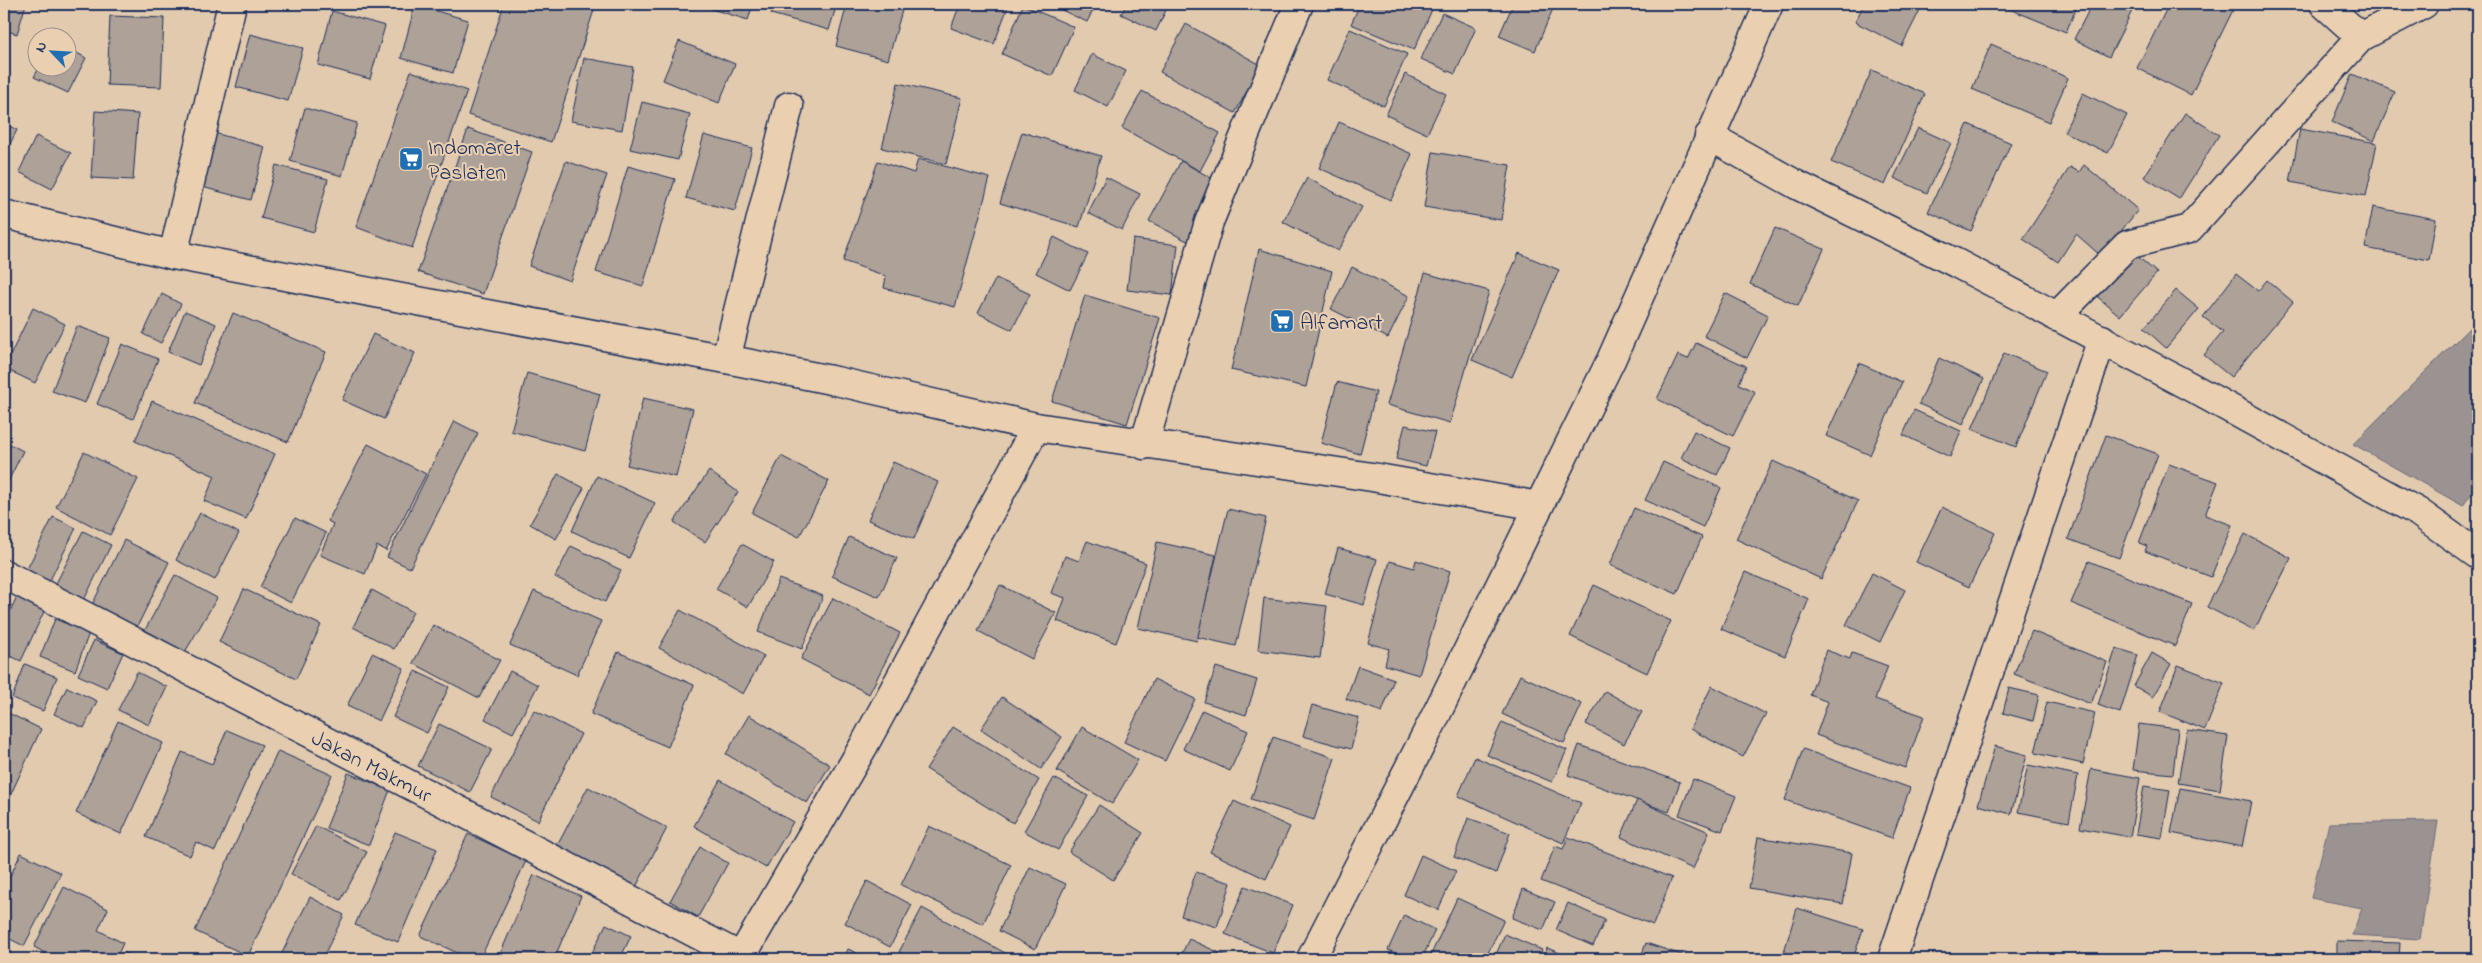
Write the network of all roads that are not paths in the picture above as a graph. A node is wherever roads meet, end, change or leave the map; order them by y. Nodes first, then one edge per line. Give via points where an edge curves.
1 (232, 4) edge
2 (1299, 4) edge
3 (1769, 4) edge
4 (2324, 4) edge
5 (2424, 4) edge
6 (2361, 37) junction
7 (789, 106) dead end
8 (1709, 136) junction
9 (4, 214) edge
10 (173, 255) junction
11 (2056, 317) junction
12 (2102, 339) junction
13 (726, 359) junction
14 (1036, 427) junction
15 (1144, 445) junction
16 (1539, 506) junction
17 (2478, 555) edge
18 (4, 574) edge
19 (740, 958) edge
20 (1311, 959) edge
21 (1892, 959) edge

1 - 10 street
2 - 15 street via 1209,222
3 - 8 street
4 - 6 street
5 - 6 street
6 - 11 street via 2189,230 2127,245
7 - 13 street
8 - 11 street via 1797,185 1956,263
8 - 16 street via 1611,360
9 - 10 street
10 - 13 street
11 - 12 street
12 - 17 street via 2418,512
12 - 21 street
13 - 14 street
14 - 15 street
14 - 19 street via 863,747
15 - 16 street
16 - 20 street
18 - 19 street, Jakan Makmur

